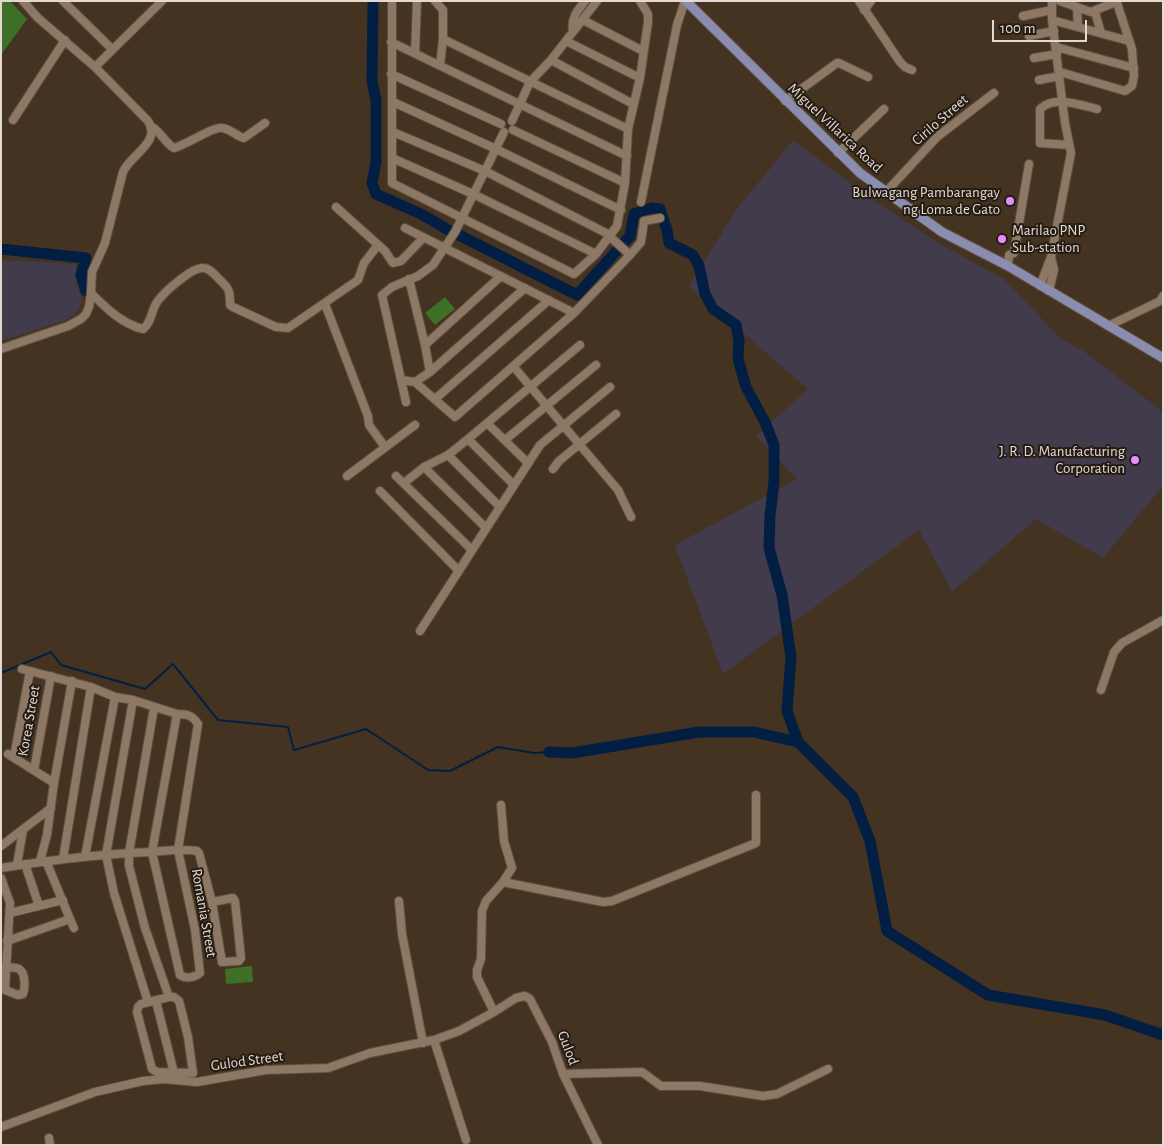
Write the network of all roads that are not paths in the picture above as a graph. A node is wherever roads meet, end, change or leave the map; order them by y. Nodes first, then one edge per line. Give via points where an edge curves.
1 (23, 1) edge
2 (63, 1) edge
3 (162, 1) edge
4 (392, 1) edge
5 (417, 1) edge
6 (435, 1) edge
7 (585, 1) edge
8 (597, 1) edge
9 (640, 1) edge
10 (686, 1) edge
11 (859, 1) edge
12 (872, 1) edge
13 (1052, 1) edge
14 (1060, 1) edge
15 (1077, 8) junction
16 (864, 10) junction
17 (1052, 10) junction
18 (1095, 12) junction
19 (1024, 16) dead end
20 (583, 20) junction
21 (1052, 20) junction
22 (1078, 28) junction
23 (573, 31) junction
24 (1054, 31) junction
25 (1101, 33) junction
26 (1030, 36) dead end
27 (443, 39) junction
28 (64, 40) junction
29 (566, 41) junction
30 (1129, 41) junction
31 (391, 42) junction
32 (112, 49) junction
33 (643, 51) junction
34 (1056, 51) junction
35 (415, 53) junction
36 (1034, 58) dead end
37 (551, 60) junction
38 (440, 65) junction
39 (95, 67) junction
40 (1134, 68) junction
41 (912, 70) dead end
42 (391, 74) junction
43 (1060, 74) junction
44 (868, 77) dead end
45 (640, 78) junction
46 (1039, 80) dead end
47 (530, 82) junction
48 (994, 93) dead end
49 (785, 101) junction
50 (1063, 101) junction
51 (393, 102) junction
52 (634, 104) junction
53 (519, 105) junction
54 (884, 109) dead end
55 (1097, 109) dead end
56 (13, 120) dead end
57 (512, 121) junction
58 (265, 123) dead end
59 (152, 127) junction
60 (502, 128) junction
61 (628, 129) junction
62 (513, 130) junction
63 (392, 132) junction
64 (1069, 145) junction
65 (496, 149) junction
66 (838, 153) junction
67 (627, 156) junction
68 (392, 158) junction
69 (1029, 164) dead end
70 (485, 171) junction
71 (625, 183) junction
72 (886, 192) junction
73 (472, 194) junction
74 (641, 202) dead end
75 (336, 207) dead end
76 (620, 210) junction
77 (462, 218) junction
78 (660, 218) dead end
79 (405, 228) dead end
80 (610, 236) junction
81 (423, 238) junction
82 (378, 245) junction
83 (444, 249) junction
84 (596, 254) junction
85 (630, 255) junction
86 (1008, 266) junction
87 (501, 276) junction
88 (409, 280) junction
89 (525, 288) junction
90 (1044, 288) junction
91 (91, 293) junction
92 (1163, 296) edge
93 (549, 300) junction
94 (325, 304) junction
95 (574, 312) junction
96 (1108, 326) junction
97 (425, 344) junction
98 (580, 345) dead end
99 (1, 349) edge
100 (1163, 358) edge
101 (596, 365) dead end
102 (513, 366) junction
103 (430, 372) junction
104 (401, 380) junction
105 (415, 382) junction
106 (530, 386) junction
107 (610, 387) dead end
108 (435, 400) junction
109 (406, 402) dead end
110 (547, 406) junction
111 (616, 414) dead end
112 (487, 423) junction
113 (414, 425) dead end
114 (563, 425) junction
115 (468, 439) junction
116 (505, 440) junction
117 (579, 445) junction
118 (386, 447) junction
119 (448, 454) junction
120 (528, 463) junction
121 (424, 467) junction
122 (553, 470) dead end
123 (347, 476) dead end
124 (396, 476) dead end
125 (404, 483) junction
126 (514, 485) junction
127 (380, 491) dead end
128 (500, 506) junction
129 (631, 518) dead end
130 (486, 528) junction
131 (472, 550) junction
132 (459, 571) junction
133 (1163, 620) edge
134 (420, 631) dead end
135 (51, 676) junction
136 (72, 681) junction
137 (91, 687) junction
138 (1101, 690) dead end
139 (115, 697) junction
140 (133, 700) junction
141 (154, 708) junction
142 (177, 714) junction
143 (34, 770) junction
144 (54, 783) junction
145 (756, 795) dead end
146 (501, 805) dead end
147 (52, 808) junction
148 (23, 830) junction
149 (1, 846) edge
150 (178, 850) junction
151 (152, 852) junction
152 (128, 853) junction
153 (106, 854) junction
154 (85, 856) junction
155 (63, 859) junction
156 (43, 861) junction
157 (21, 865) junction
158 (1, 868) edge
159 (1, 878) edge
160 (503, 882) junction
161 (62, 900) junction
162 (399, 901) dead end
163 (212, 902) junction
164 (38, 906) junction
165 (10, 913) junction
166 (70, 919) junction
167 (74, 928) dead end
168 (8, 941) junction
169 (6, 967) dead end
170 (169, 997) junction
171 (156, 1001) junction
172 (148, 1002) junction
173 (494, 1012) junction
174 (434, 1040) junction
175 (423, 1043) junction
176 (828, 1069) dead end
177 (174, 1073) junction
178 (563, 1074) junction
179 (1, 1127) edge
180 (466, 1140) dead end
181 (598, 1145) edge

1 - 28 street
2 - 32 street
3 - 32 street
4 - 31 street
5 - 35 street
6 - 27 street via 443,10
7 - 23 street via 575,13
8 - 20 street
9 - 33 street via 648,14
10 - 49 main road, Miguel Villarica Road
10 - 74 street via 676,25
11 - 16 street
12 - 16 street
13 - 17 street
14 - 15 street
15 - 18 street
15 - 22 street
16 - 41 street via 900,62
17 - 19 street
17 - 21 street
18 - 25 street
18 - 30 street via 1117,3
20 - 23 street
20 - 33 street
21 - 22 street
21 - 24 street
22 - 25 street
23 - 29 street
24 - 26 street
24 - 34 street
25 - 30 street
27 - 38 street
27 - 47 street
28 - 39 street
28 - 56 street
29 - 37 street
29 - 45 street
30 - 40 street
31 - 35 street
31 - 42 street
32 - 39 street
33 - 45 street
34 - 36 street
34 - 40 street
34 - 43 street
35 - 38 street
37 - 47 street
37 - 52 street
38 - 53 street
39 - 59 street
40 - 43 street via 1132,86 1125,91
42 - 51 street
42 - 60 street
43 - 46 street
43 - 50 street
44 - 49 street via 837,63
45 - 52 street
47 - 53 street
47 - 61 street
48 - 72 street, Cirilo Street via 937,137
49 - 66 main road, Miguel Villarica Road
50 - 55 street
50 - 64 street
50 - 64 street via 1040,109 1040,142
51 - 63 street
51 - 65 street
52 - 61 street
53 - 57 street
53 - 67 street
54 - 66 street
57 - 60 street via 505,119
57 - 62 street
58 - 59 street via 244,138 219,127 174,148
59 - 91 street via 150,140 123,172 105,243 92,272
60 - 62 street via 509,132
60 - 65 street
61 - 67 street
62 - 71 street
63 - 68 street
63 - 70 street
64 - 90 street via 1071,153
65 - 70 street
65 - 76 street
66 - 72 main road, Miguel Villarica Road
67 - 71 street
68 - 73 street
68 - 77 street via 392,183
69 - 86 street via 1014,253 1009,255
70 - 73 street
70 - 80 street
71 - 76 street
72 - 86 main road, Miguel Villarica Road via 942,232
73 - 77 street
73 - 84 street
75 - 82 street
76 - 80 street via 617,226
77 - 83 street
77 - 84 street via 574,274
78 - 85 street via 644,221 641,242
79 - 81 street
80 - 84 street
80 - 85 street
81 - 82 street via 398,263 393,263
81 - 83 street
82 - 94 street via 364,263 358,280
83 - 87 street
83 - 88 street via 433,265
85 - 95 street
86 - 90 main road, Miguel Villarica Road
87 - 89 street
87 - 97 street
88 - 97 street
88 - 104 street via 382,295
89 - 93 street
89 - 103 street
90 - 96 main road, Miguel Villarica Road
91 - 94 street via 124,321 143,329 163,294 196,269 204,267 228,287 230,305 276,327 288,328
91 - 99 street via 86,314 75,323
92 - 96 street via 1160,301
93 - 95 street
93 - 108 street
94 - 118 street via 370,425
95 - 102 street
96 - 100 main road, Miguel Villarica Road
97 - 103 street
98 - 106 street
101 - 110 street
102 - 106 street
102 - 108 street via 455,417
103 - 105 street
104 - 105 street
104 - 109 street
105 - 108 street
106 - 110 street
106 - 112 street
107 - 114 street
110 - 114 street
110 - 116 street
111 - 117 street
112 - 115 street
112 - 116 street
113 - 118 street
114 - 117 street
114 - 120 street via 540,445
115 - 119 street
115 - 126 street
116 - 120 street
117 - 122 street
117 - 129 street via 618,490
118 - 123 street
119 - 121 street
119 - 128 street
120 - 126 street
121 - 125 street
121 - 130 street
124 - 125 street
125 - 131 street
126 - 128 street
127 - 132 street
128 - 130 street
130 - 131 street
131 - 132 street
132 - 134 street
133 - 138 street via 1122,643 1114,652
135 - 136 street
135 - 143 street, Korea Street
135 - 143 street via 26,670 11,755
136 - 137 street
136 - 144 street
137 - 139 street
137 - 155 street
139 - 140 street
139 - 154 street
140 - 141 street
140 - 153 street
141 - 142 street
141 - 152 street
142 - 150 street via 189,714 198,724
142 - 151 street
143 - 144 street
144 - 147 street
145 - 160 street via 756,843 612,901 603,902
146 - 160 street via 504,841 512,868
147 - 148 street
147 - 156 street
148 - 149 street
148 - 157 street
150 - 151 street
150 - 151 street, Romania Street via 195,930 200,973 184,978 180,975
150 - 163 street via 199,853
151 - 152 street
152 - 153 street
152 - 170 street via 146,928
153 - 154 street
153 - 172 street via 114,894
154 - 155 street
155 - 156 street
156 - 157 street
156 - 161 street
157 - 158 street
157 - 164 street
159 - 165 street
160 - 173 street via 486,901 482,911 482,959 477,970 477,977
161 - 164 street
161 - 166 street
162 - 175 street via 402,934
163 - 163 street via 222,962 239,961 242,958 235,901 233,898
164 - 165 street
165 - 168 street
166 - 167 street
166 - 168 street
168 - 169 street
170 - 171 street
170 - 177 street via 178,1001 193,1072
171 - 172 street
171 - 177 street
172 - 177 street via 141,1004 137,1012 152,1069
173 - 174 street, Gulod Street
173 - 178 street, Gulod via 516,998 525,996 530,999 552,1042
174 - 175 street, Gulod Street
174 - 180 street
175 - 179 street, Gulod Street via 370,1053 328,1068 266,1070 197,1082 164,1079 142,1082 95,1092
176 - 178 street via 778,1094 763,1096 700,1086 661,1086 642,1072
178 - 181 street, Gulod

